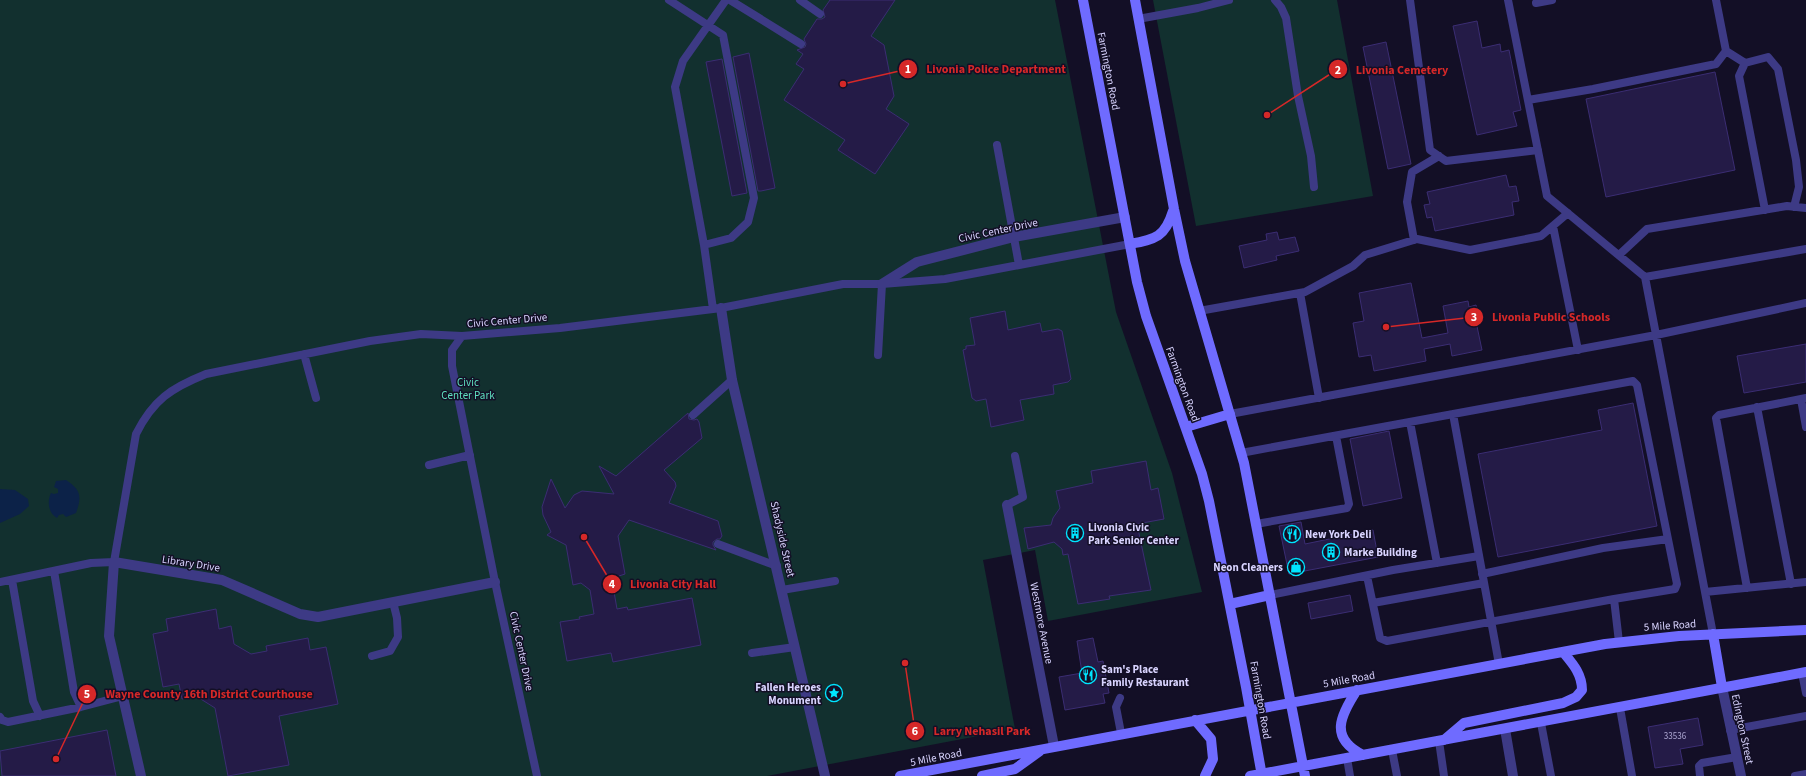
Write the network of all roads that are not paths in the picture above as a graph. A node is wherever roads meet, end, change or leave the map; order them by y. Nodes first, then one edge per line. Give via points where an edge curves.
1 (726, 0) edge
2 (730, 0) edge
3 (800, 0) edge
4 (1084, 0) edge
5 (1135, 0) edge
6 (1229, 0) edge
7 (1275, 0) edge
8 (1410, 0) edge
9 (1508, 0) edge
10 (1552, 0) edge
11 (1716, 0) edge
12 (672, 1) edge
13 (1536, 3) dead end
14 (820, 14) dead end
15 (1138, 19) junction
16 (709, 25) junction
17 (800, 44) dead end
18 (1726, 52) junction
19 (1744, 63) junction
20 (1528, 100) junction
21 (997, 145) dead end
22 (1538, 150) junction
23 (1439, 156) junction
24 (1314, 187) dead end
25 (1794, 207) junction
26 (1806, 208) edge
27 (1174, 209) junction
28 (1765, 210) junction
29 (1568, 213) junction
30 (1125, 217) junction
31 (1554, 226) junction
32 (1014, 236) junction
33 (1414, 240) junction
34 (1130, 244) junction
35 (704, 245) junction
36 (1806, 249) edge
37 (1619, 255) junction
38 (1019, 264) junction
39 (1645, 277) junction
40 (882, 284) junction
41 (1300, 293) junction
42 (1806, 303) edge
43 (717, 308) junction
44 (1199, 311) junction
45 (1656, 335) junction
46 (462, 336) junction
47 (1578, 350) junction
48 (304, 354) junction
49 (878, 355) dead end
50 (732, 380) junction
51 (316, 398) dead end
52 (1319, 398) junction
53 (1803, 398) edge
54 (1757, 408) junction
55 (1230, 414) junction
56 (1453, 414) junction
57 (694, 415) dead end
58 (1410, 422) junction
59 (1186, 427) junction
60 (1806, 427) edge
61 (1336, 436) junction
62 (1241, 453) junction
63 (470, 455) junction
64 (1016, 456) dead end
65 (429, 465) dead end
66 (1007, 505) joint
67 (1256, 524) junction
68 (1668, 539) junction
69 (718, 544) dead end
70 (1479, 556) junction
71 (114, 562) junction
72 (1437, 563) junction
73 (777, 566) junction
74 (54, 570) junction
75 (1482, 574) junction
76 (1367, 576) junction
77 (12, 580) junction
78 (835, 581) dead end
79 (0, 582) edge
80 (495, 582) junction
81 (1806, 582) edge
82 (1484, 583) junction
83 (1791, 584) junction
84 (1747, 588) junction
85 (782, 590) junction
86 (1705, 592) junction
87 (1270, 595) junction
88 (1614, 599) junction
89 (393, 602) junction
90 (1373, 603) junction
91 (1230, 604) junction
92 (1491, 623) junction
93 (1806, 630) edge
94 (1713, 634) junction
95 (1619, 642) junction
96 (795, 647) junction
97 (1564, 652) junction
98 (752, 653) dead end
99 (372, 656) dead end
100 (1499, 664) junction
101 (1804, 672) edge
102 (1722, 687) junction
103 (1356, 690) junction
104 (1806, 693) edge
105 (123, 696) junction
106 (1120, 698) dead end
107 (1290, 702) junction
108 (81, 707) junction
109 (1620, 708) junction
110 (1251, 711) junction
111 (40, 716) junction
112 (1806, 716) edge
113 (0, 717) edge
114 (1195, 720) junction
115 (1541, 722) junction
116 (1505, 729) junction
117 (1730, 730) junction
118 (1121, 734) junction
119 (1441, 741) junction
120 (1054, 746) junction
121 (1043, 748) junction
122 (1392, 750) junction
123 (1363, 755) junction
124 (1347, 758) junction
125 (1737, 758) junction
126 (1304, 771) edge
127 (1806, 774) edge
128 (1262, 775) edge
129 (141, 776) edge
130 (537, 776) edge
131 (825, 776) edge
132 (900, 776) edge
133 (982, 776) edge
134 (1205, 776) edge
135 (1250, 776) edge
136 (1350, 776) edge
137 (1397, 776) edge
138 (1444, 776) edge
139 (1513, 776) edge
140 (1551, 776) edge
141 (1632, 776) edge
142 (1700, 776) edge
143 (1741, 776) edge
144 (1795, 776) edge

1 - 16 lane
2 - 17 lane
3 - 14 lane
4 - 30 main road, Farmington Road
5 - 15 main road
6 - 15 lane
7 - 24 lane via 1286,18 1298,96 1311,156
8 - 23 lane via 1430,150
9 - 20 lane
10 - 13 lane
11 - 18 lane
12 - 16 lane
15 - 27 main road
16 - 35 lane via 683,61 675,87
16 - 35 lane via 723,35 754,198 748,222 732,238
18 - 19 lane
18 - 20 lane via 1716,64
19 - 25 lane via 1768,57 1778,69 1796,160 1799,188
19 - 28 lane via 1739,76
20 - 22 lane
21 - 32 lane
22 - 23 lane via 1446,161
22 - 29 lane via 1547,196
23 - 33 lane via 1412,172 1407,202
25 - 26 lane
25 - 28 lane
27 - 34 main road via 1169,225 1159,236
27 - 44 main road
28 - 37 lane via 1647,229
29 - 31 lane
29 - 37 lane
30 - 32 street, Civic Center Drive
30 - 34 main road, Farmington Road
31 - 33 lane via 1541,236 1470,250
31 - 47 lane
32 - 38 lane
32 - 40 street, Civic Center Drive via 917,262
33 - 41 lane via 1365,255 1353,266
34 - 38 lane, Civic Center Drive
34 - 59 main road, Farmington Road via 1146,316
35 - 43 lane
36 - 39 lane
37 - 39 lane
38 - 40 lane, Civic Center Drive via 945,279
39 - 45 lane
40 - 43 lane, Civic Center Drive via 843,284
40 - 49 lane
41 - 44 lane
41 - 52 lane
42 - 45 lane
43 - 46 lane, Civic Center Drive via 560,328
43 - 50 street, Shadyside Street
44 - 55 main road
45 - 47 lane
45 - 86 lane
46 - 48 lane via 421,334
46 - 63 lane, Civic Center Drive via 452,350 452,366
47 - 52 lane
48 - 51 lane
48 - 71 lane via 206,374 182,384 162,398 146,415 136,434
50 - 57 lane
50 - 73 street, Shadyside Street
52 - 55 lane
53 - 54 lane
53 - 60 lane
54 - 83 lane
54 - 84 lane via 1719,415 1716,418
55 - 59 main road
55 - 62 main road
56 - 58 lane
56 - 68 lane via 1633,381 1637,385
56 - 70 lane
58 - 61 lane
58 - 72 lane
59 - 91 main road, Farmington Road via 1210,501
61 - 62 lane
61 - 67 lane via 1349,504 1347,508
62 - 67 main road
63 - 65 lane
63 - 80 lane, Civic Center Drive
64 - 66 lane via 1023,496
66 - 120 street, Westmore Avenue
67 - 87 main road
68 - 75 lane via 1604,548
68 - 88 lane via 1677,584 1675,589
69 - 73 lane
70 - 72 lane
70 - 75 lane
71 - 74 lane via 91,563
71 - 89 street, Library Drive via 222,580 300,614 318,617
71 - 105 street via 109,636
72 - 76 lane
73 - 85 street, Shadyside Street
74 - 77 lane
74 - 108 lane via 74,692
75 - 82 lane
76 - 87 lane
76 - 90 lane
77 - 79 lane
77 - 111 lane via 33,701
78 - 85 lane
80 - 89 street, Library Drive
80 - 130 lane, Civic Center Drive
81 - 83 lane
82 - 90 lane
82 - 92 lane
83 - 84 lane
84 - 86 lane
85 - 96 street, Shadyside Street
86 - 94 lane
87 - 91 main road
87 - 107 main road
88 - 92 lane
88 - 95 lane
89 - 99 lane via 398,637 390,652
90 - 92 lane via 1380,638 1387,641
91 - 110 main road, Farmington Road
92 - 100 lane
93 - 94 main road, 5 Mile Road
94 - 95 main road, 5 Mile Road
94 - 102 main road
95 - 97 main road, 5 Mile Road
96 - 98 lane
96 - 131 street, Shadyside Street
97 - 100 main road, 5 Mile Road
97 - 119 main road via 1582,680 1582,690 1576,697 1563,703 1464,723
100 - 103 main road, 5 Mile Road
101 - 102 main road
101 - 104 lane
102 - 109 main road
102 - 117 street, Edington Street
103 - 107 main road, 5 Mile Road
103 - 123 main road via 1341,718 1340,730 1350,749
105 - 108 lane
105 - 129 street
106 - 118 lane via 1116,707
107 - 110 main road, 5 Mile Road
107 - 126 main road
108 - 111 lane
109 - 115 main road
109 - 141 lane
110 - 114 main road, 5 Mile Road
110 - 128 main road, Farmington Road
111 - 113 lane via 8,722
112 - 117 lane
114 - 118 main road, 5 Mile Road
114 - 134 main road via 1211,739 1213,759
115 - 116 main road
115 - 140 lane
116 - 119 main road
116 - 139 street
117 - 125 street, Edington Street
118 - 120 main road, 5 Mile Road
119 - 122 main road
119 - 138 lane
120 - 121 main road, 5 Mile Road
121 - 132 main road, 5 Mile Road
121 - 133 main road via 1015,769
122 - 123 main road
122 - 137 lane
123 - 124 main road
124 - 126 main road
124 - 136 lane
125 - 142 lane via 1702,764 1698,766
125 - 143 street, Edington Street
126 - 128 main road
127 - 144 lane
128 - 135 main road

